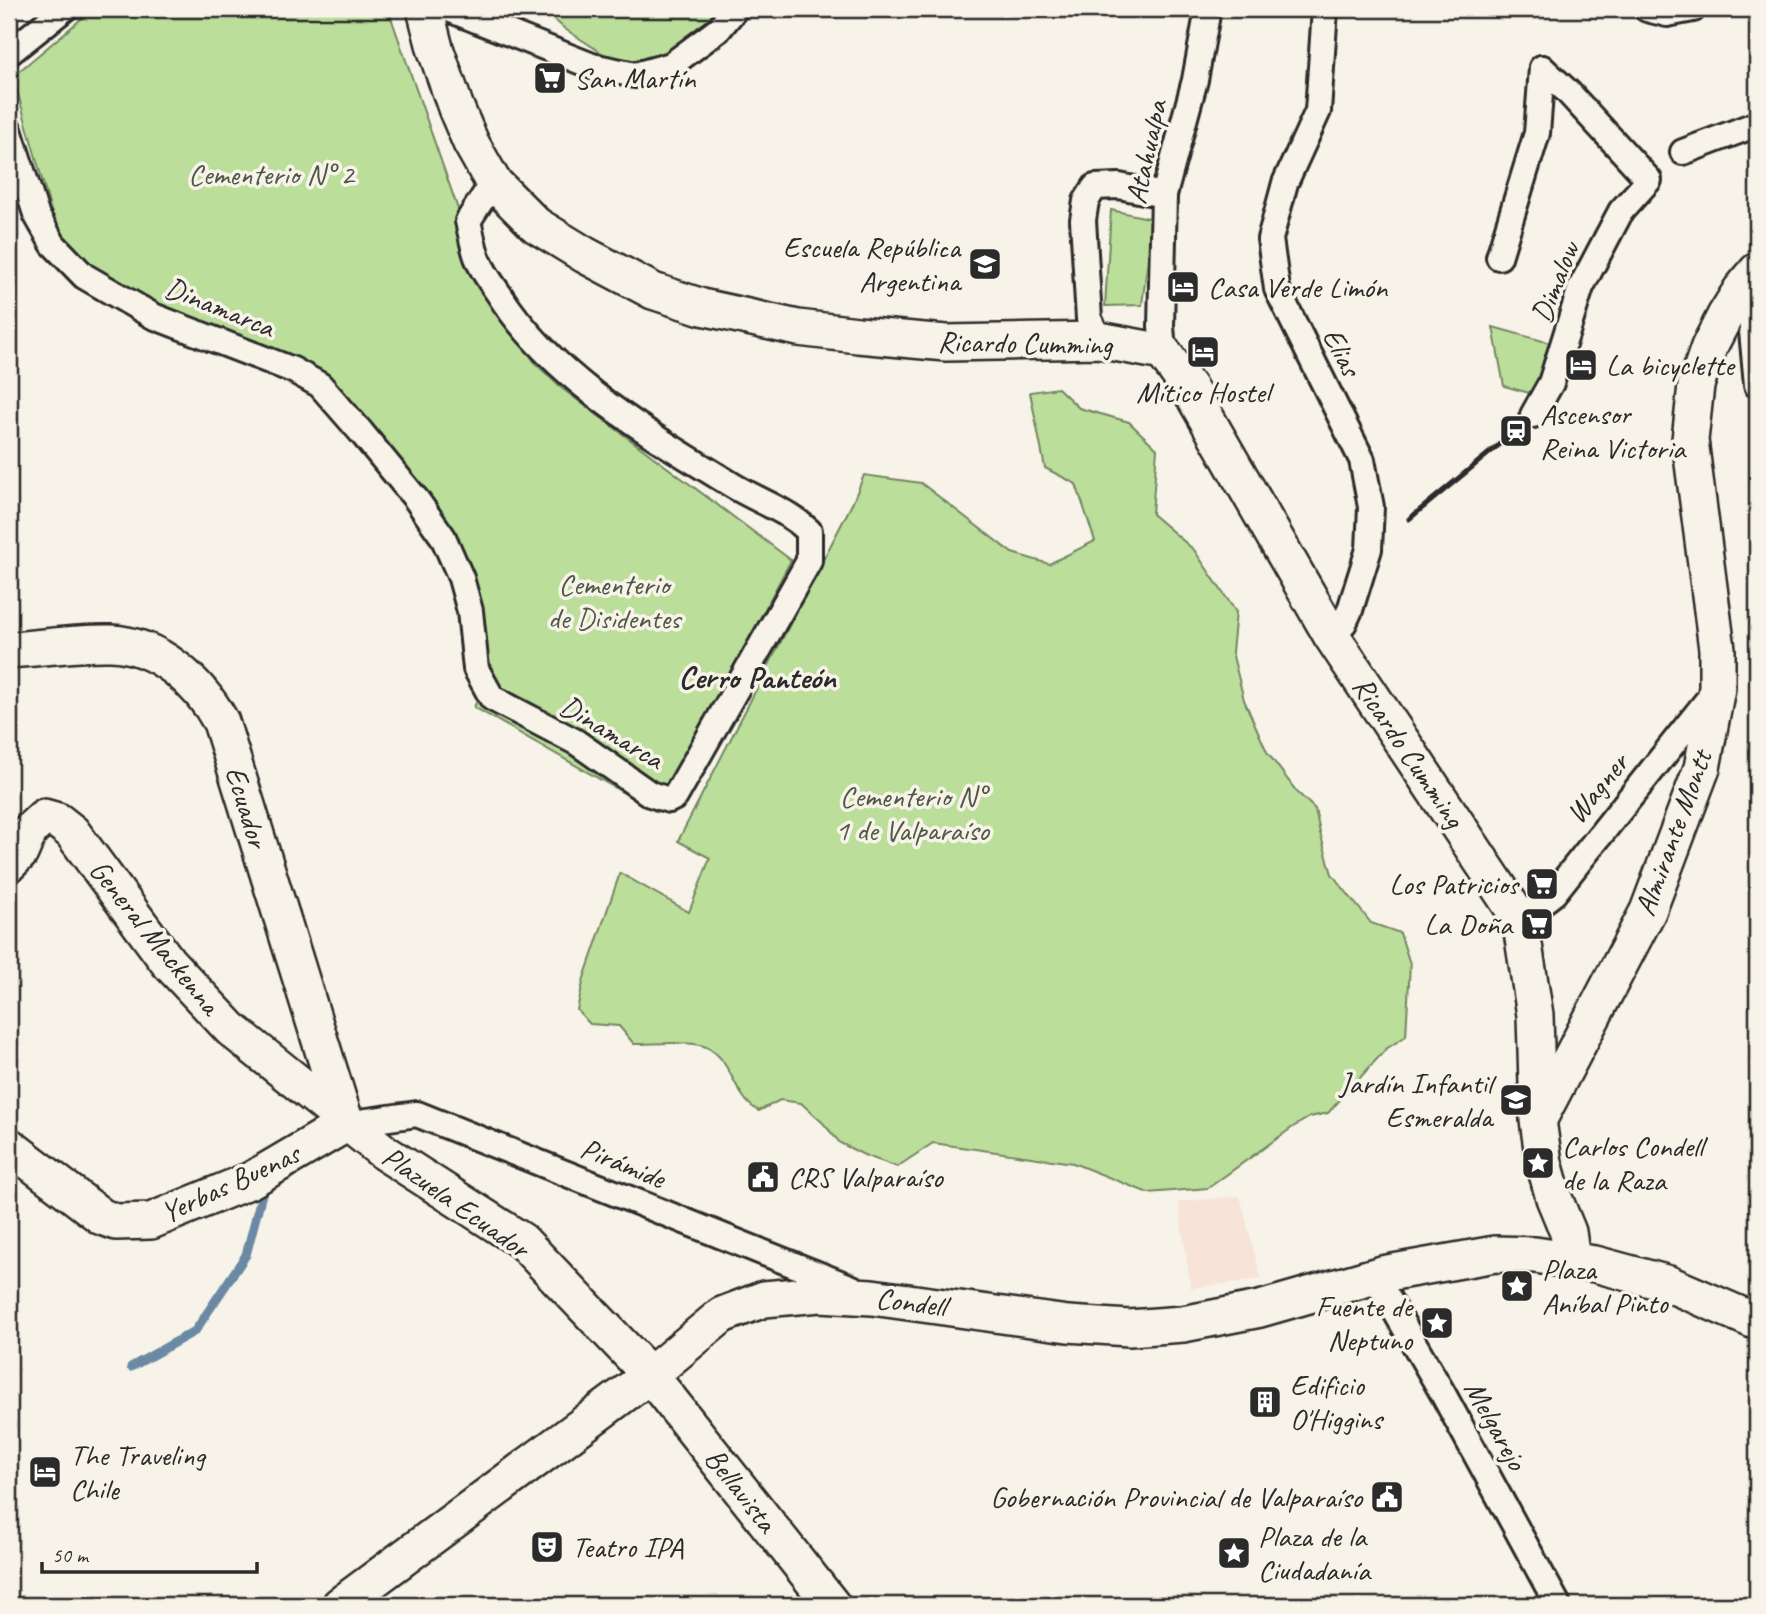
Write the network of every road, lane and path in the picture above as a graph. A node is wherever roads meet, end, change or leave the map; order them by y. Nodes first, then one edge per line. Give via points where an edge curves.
1 (64, 9) edge
2 (425, 9) edge
3 (449, 9) edge
4 (735, 9) edge
5 (1208, 9) edge
6 (1325, 9) edge
7 (1693, 9) edge
8 (1657, 11) edge
9 (9, 53) edge
10 (1757, 124) edge
11 (9, 130) edge
12 (1683, 152) dead end
13 (493, 182) junction
14 (1164, 195) junction
15 (1499, 257) dead end
16 (1754, 274) edge
17 (1098, 340) junction
18 (1163, 352) junction
19 (1757, 385) edge
20 (1533, 415) dead end
21 (1331, 635) junction
22 (9, 650) edge
23 (1717, 688) junction
24 (9, 864) edge
25 (1520, 919) junction
26 (1538, 1121) junction
27 (346, 1124) junction
28 (9, 1146) edge
29 (1573, 1260) junction
30 (1375, 1276) junction
31 (872, 1297) junction
32 (1757, 1322) edge
33 (650, 1375) junction
34 (824, 1602) edge
35 (340, 1605) edge
36 (1558, 1605) edge

1 - 9 street
2 - 13 main road, Ricardo Cumming via 456,108
3 - 4 street via 592,66 635,75 671,65 718,30
5 - 14 street, Atahualpa via 1195,80
6 - 21 street, Elias via 1318,111 1285,183 1270,239 1277,289 1362,460 1371,507 1368,549 1350,610 1345,623
7 - 8 street
10 - 12 street
11 - 13 street, Dinamarca via 36,214 53,244 84,276 153,316 320,384 361,432 443,537 470,611 475,669 492,698 576,742 650,794 669,800 675,797 809,561 809,531 791,515 664,443 583,385 520,323 478,258 468,221
13 - 17 main road, Ricardo Cumming via 536,225 585,255 653,291 702,307 798,328 858,335 946,342
14 - 17 street via 1106,185 1095,187 1086,201 1089,318
14 - 18 street, Atahualpa
15 - 20 street, Dimalow via 1537,133 1542,68 1649,180 1621,211 1581,287 1551,383
16 - 19 street via 1752,331
16 - 23 main road, Almirante Montt via 1709,347 1696,386 1690,440 1717,649
17 - 18 main road, Ricardo Cumming
18 - 21 main road, Ricardo Cumming via 1189,388
21 - 25 main road, Ricardo Cumming
22 - 27 main road, Ecuador via 113,643 131,647 180,671 210,703 221,722
23 - 25 street, Wagner via 1554,893
23 - 26 main road, Almirante Montt via 1702,768 1648,911
24 - 27 main road, General Mackenna via 44,817 58,821 72,832 168,962 231,1029
25 - 26 main road, Ricardo Cumming via 1535,1015
26 - 29 main road via 1544,1163
27 - 28 main road, Yerbas Buenas via 251,1180 150,1221 132,1223 102,1217
27 - 31 street, Pirámide via 418,1114
27 - 33 main road, Plazuela Ecuador via 522,1241
29 - 30 main road, Condell via 1496,1254
29 - 32 main road, Condell via 1669,1283
30 - 31 main road, Condell via 1260,1309 1183,1324 1129,1328
30 - 36 street, Melgarejo
31 - 33 main road, Condell via 764,1298 722,1315
33 - 34 main road, Bellavista
33 - 35 main road, Condell

